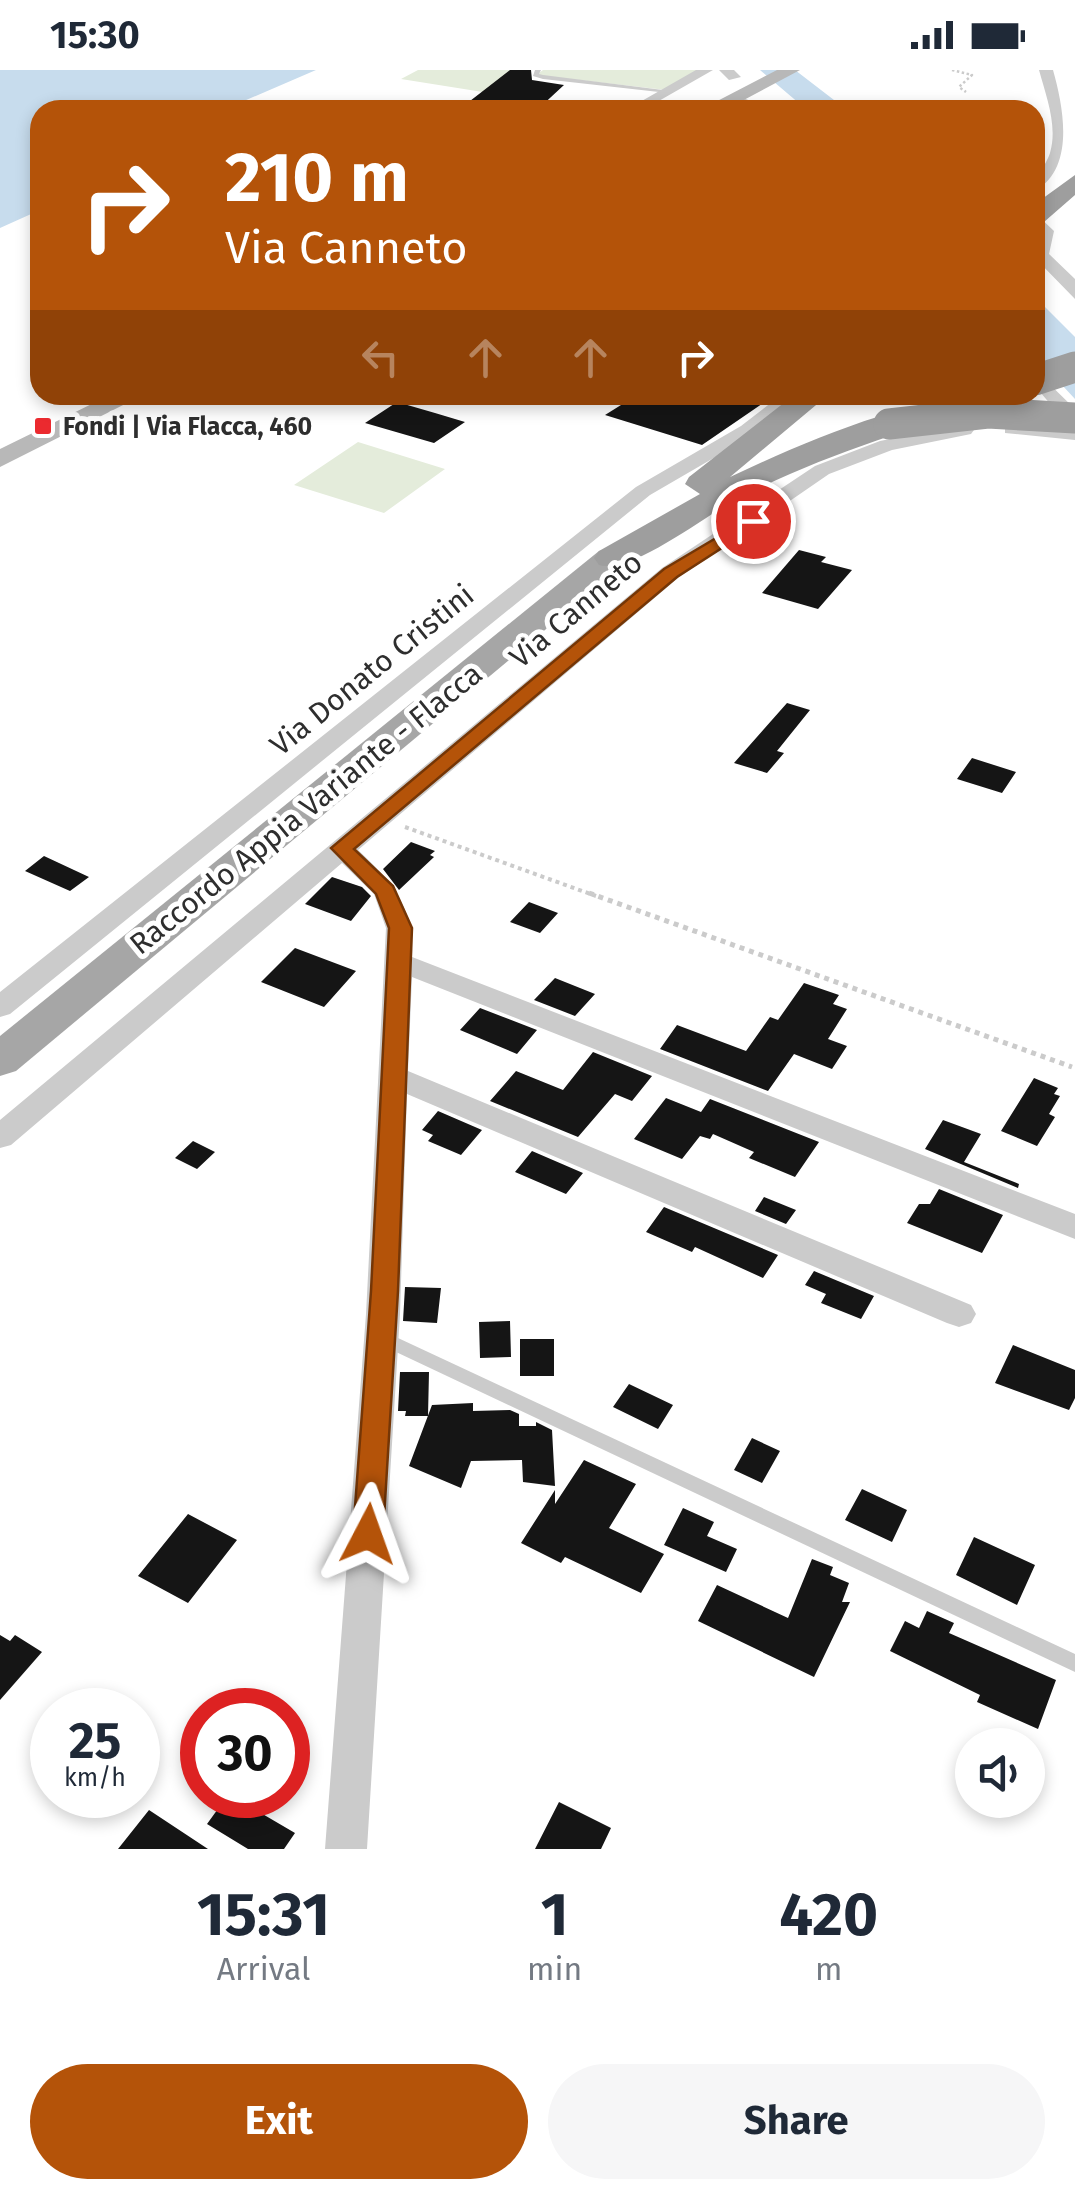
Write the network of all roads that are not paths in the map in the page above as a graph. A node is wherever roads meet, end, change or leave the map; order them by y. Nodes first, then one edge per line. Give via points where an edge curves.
1 (538, 70) edge
2 (706, 70) edge
3 (791, 70) edge
4 (1046, 70) edge
5 (731, 82) edge
6 (668, 91) junction
7 (651, 100) edge
8 (750, 100) edge
9 (1075, 182) edge
10 (1045, 191) edge
11 (1045, 202) edge
12 (1045, 259) edge
13 (1075, 294) edge
14 (1075, 367) edge
15 (1045, 375) edge
16 (1045, 388) edge
17 (110, 405) edge
18 (780, 405) edge
19 (803, 405) edge
20 (951, 405) edge
21 (1075, 420) edge
22 (889, 424) junction
23 (1075, 434) edge
24 (0, 459) edge
25 (723, 482) junction
26 (612, 558) joint
27 (342, 848) junction
28 (399, 962) junction
29 (0, 1008) edge
30 (0, 1060) edge
31 (395, 1077) junction
32 (0, 1137) edge
33 (1075, 1227) edge
34 (960, 1314) dead end
35 (382, 1338) junction
36 (1075, 1663) edge
37 (346, 1849) edge

1 - 6 lane via 535,75 543,78
2 - 6 street
3 - 5 main road via 755,87
4 - 10 street via 1060,121 1060,154
5 - 8 street
6 - 7 street
9 - 11 highway
12 - 13 street
14 - 15 highway, bridge
16 - 21 street
17 - 24 main road
18 - 29 street, Via Donato Cristini via 650,486
19 - 25 highway
20 - 22 highway, bridge
21 - 22 highway, bridge via 996,412
22 - 25 highway
23 - 27 street, Via Canneto via 945,432 879,448 815,474 670,573
25 - 26 highway
26 - 30 main road, Raccordo Appia Variante - Flacca
27 - 28 street via 396,909
27 - 32 street, Via Canneto
28 - 31 street
28 - 33 street
31 - 34 street
31 - 35 street
35 - 36 lane
35 - 37 street

